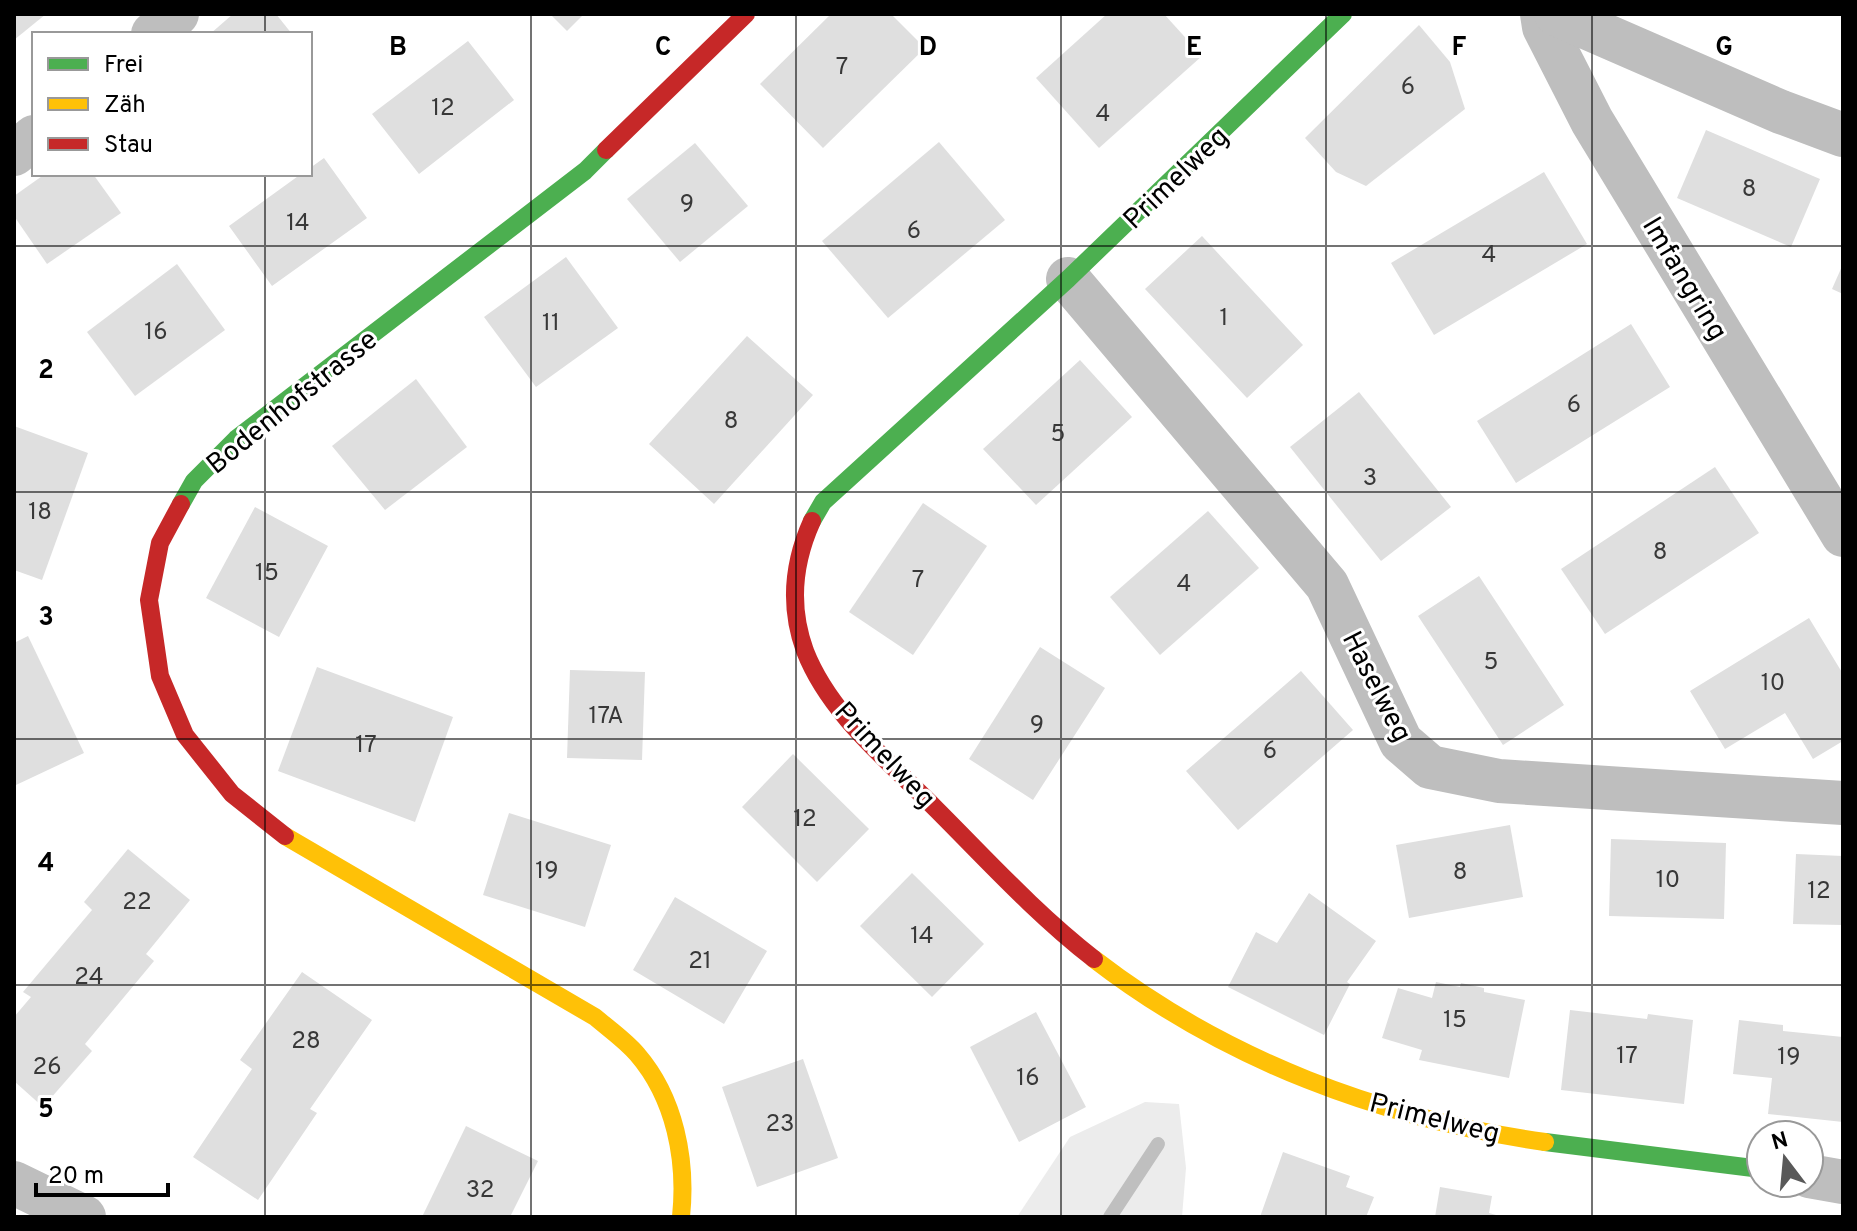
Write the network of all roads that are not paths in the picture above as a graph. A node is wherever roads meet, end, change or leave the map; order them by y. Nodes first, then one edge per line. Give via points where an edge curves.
1 (177, 14) edge
2 (746, 14) edge
3 (1343, 14) edge
4 (1542, 14) edge
5 (1556, 14) edge
6 (155, 32) edge
7 (1843, 135) edge
8 (32, 139) edge
9 (14, 154) edge
10 (1068, 279) junction
11 (1843, 535) edge
12 (1843, 803) edge
13 (1745, 1167) edge
14 (681, 1217) edge

1 - 6 street
2 - 14 street, Bodenhofstrasse via 585,171 236,439 194,481 160,543 149,600 160,676 185,735 232,794 295,844 595,1017 638,1055 667,1103 681,1149
3 - 10 street, Primelweg
4 - 11 street, Imfangring via 1592,121
5 - 7 street
8 - 9 street
10 - 12 street, Haselweg via 1327,585 1401,742 1430,767 1499,781
10 - 13 street, Primelweg via 823,502 808,526 796,559 795,614 819,681 866,738 1062,932 1135,989 1249,1056 1383,1106 1472,1130

